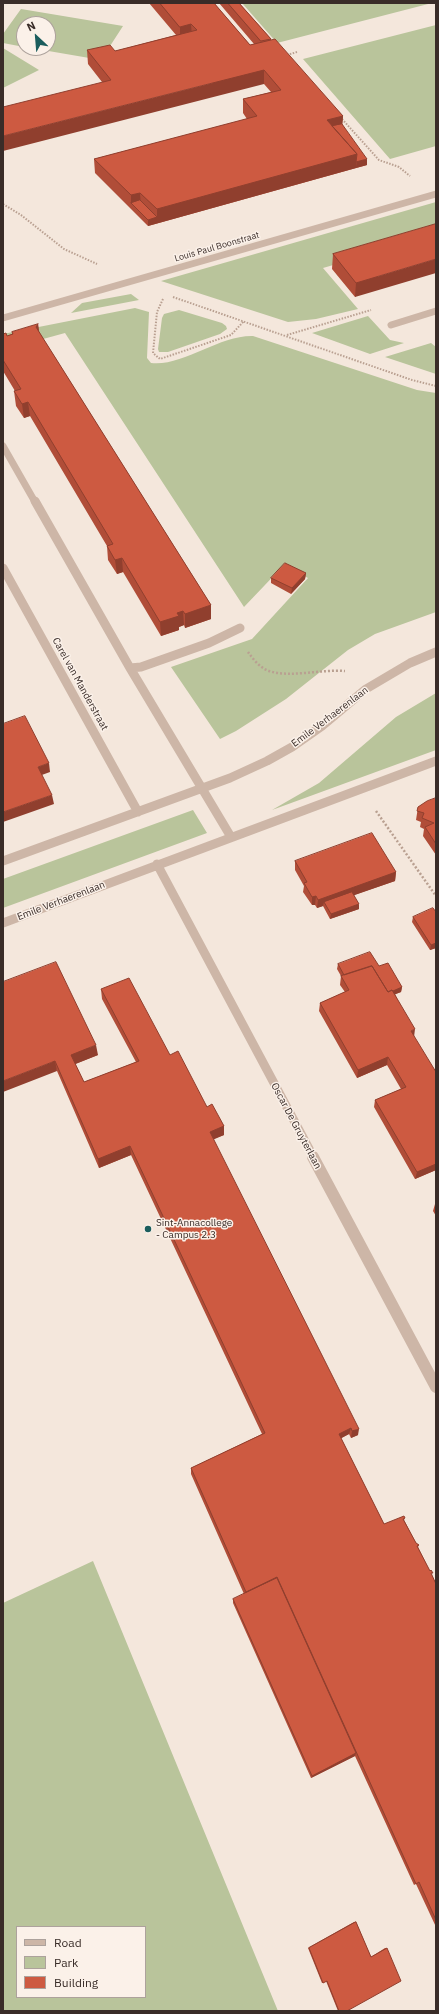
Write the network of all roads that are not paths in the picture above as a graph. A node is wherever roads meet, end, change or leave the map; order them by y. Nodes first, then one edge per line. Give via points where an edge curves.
1 (434, 194) edge
2 (436, 311) edge
3 (3, 318) edge
4 (391, 325) road end
5 (3, 446) edge
6 (3, 568) edge
7 (240, 628) dead end
8 (436, 652) edge
9 (130, 668) junction
10 (436, 761) edge
11 (201, 788) junction
12 (138, 812) junction
13 (231, 837) junction
14 (3, 861) edge
15 (157, 864) junction
16 (3, 923) edge
17 (436, 1387) edge

1 - 3 street, Louis Paul Boonstraat
2 - 4 street
5 - 9 street
6 - 12 street, Carel van Manderstraat
7 - 9 street via 209,643 141,667
8 - 11 street, Emile Verhaerenlaan via 410,663 366,689 292,747 230,778
9 - 11 street
10 - 13 street, Emile Verhaerenlaan
11 - 12 street, Emile Verhaerenlaan
11 - 13 street
12 - 14 street, Emile Verhaerenlaan
13 - 15 street, Emile Verhaerenlaan
15 - 16 street, Emile Verhaerenlaan
15 - 17 street, Oscar De Gruyterlaan

